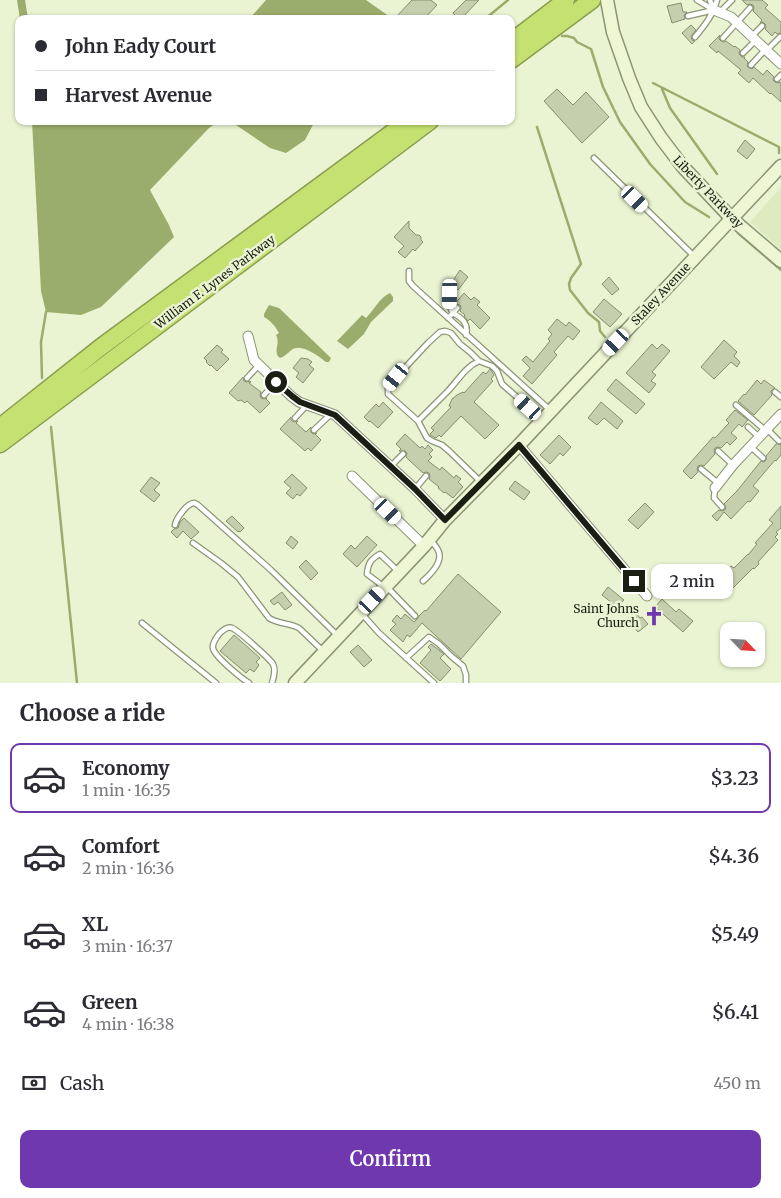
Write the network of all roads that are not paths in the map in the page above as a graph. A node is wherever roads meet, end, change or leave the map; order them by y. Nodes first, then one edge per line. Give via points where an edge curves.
1 (566, 0) edge
2 (592, 0) edge
3 (607, 0) edge
4 (697, 0) edge
5 (710, 0) edge
6 (717, 0) edge
7 (732, 0) edge
8 (750, 8) dead end
9 (717, 11) junction
10 (688, 16) dead end
11 (737, 23) junction
12 (762, 26) dead end
13 (695, 37) dead end
14 (780, 37) edge
15 (723, 38) dead end
16 (754, 38) junction
17 (515, 39) edge
18 (766, 50) junction
19 (743, 52) dead end
20 (515, 57) edge
21 (781, 64) edge
22 (751, 65) dead end
23 (403, 125) edge
24 (425, 125) edge
25 (594, 158) dead end
26 (781, 166) edge
27 (732, 219) junction
28 (696, 258) junction
29 (781, 261) edge
30 (410, 271) dead end
31 (453, 286) dead end
32 (457, 308) dead end
33 (453, 313) junction
34 (448, 318) junction
35 (466, 335) junction
36 (248, 336) dead end
37 (479, 361) junction
38 (259, 365) junction
39 (247, 378) dead end
40 (276, 382) junction
41 (775, 392) dead end
42 (264, 395) dead end
43 (781, 397) edge
44 (307, 405) junction
45 (736, 405) dead end
46 (331, 414) junction
47 (781, 414) edge
48 (547, 415) junction
49 (295, 418) dead end
50 (418, 421) junction
51 (0, 427) edge
52 (748, 427) dead end
53 (314, 430) dead end
54 (759, 436) junction
55 (779, 441) dead end
56 (0, 444) edge
57 (519, 445) junction
58 (718, 451) dead end
59 (403, 454) dead end
60 (764, 458) dead end
61 (733, 465) junction
62 (390, 467) junction
63 (701, 469) dead end
64 (352, 476) dead end
65 (426, 476) dead end
66 (482, 482) junction
67 (717, 486) junction
68 (415, 489) junction
69 (722, 506) dead end
70 (445, 520) junction
71 (175, 525) dead end
72 (427, 542) junction
73 (193, 543) dead end
74 (399, 572) junction
75 (423, 581) dead end
76 (385, 587) junction
77 (647, 596) dead end
78 (361, 612) junction
79 (415, 616) dead end
80 (142, 623) dead end
81 (338, 636) junction
82 (324, 652) junction
83 (406, 658) junction
84 (216, 683) edge
85 (248, 683) edge
86 (272, 683) edge
87 (294, 683) edge
88 (434, 683) edge
89 (466, 683) edge

1 - 17 highway
2 - 20 highway
3 - 27 street, Liberty Parkway via 613,32 628,78 649,121 682,167
4 - 9 lane
5 - 9 lane
6 - 9 lane
7 - 9 lane
8 - 11 lane
9 - 10 lane
9 - 11 street
9 - 13 lane
11 - 15 lane
11 - 16 street
12 - 16 lane
14 - 18 lane
16 - 18 street
16 - 19 lane
18 - 21 street
18 - 22 lane
23 - 51 highway, William F. Lynes Parkway via 101,346
24 - 56 highway, William F. Lynes Parkway
25 - 28 lane
26 - 27 street, Staley Avenue
27 - 28 street, Staley Avenue
27 - 29 street, Liberty Parkway
28 - 48 street, Staley Avenue
30 - 34 lane via 409,281 413,286
31 - 33 lane via 449,307
32 - 33 lane
33 - 34 lane
33 - 35 lane via 466,325
34 - 35 lane
35 - 48 lane
36 - 38 street via 254,360
37 - 48 lane via 492,366 502,384
37 - 50 lane via 462,374
37 - 50 lane via 445,331 428,343 388,386 388,394
38 - 39 lane
38 - 40 street
40 - 42 lane
40 - 44 street
41 - 43 lane
44 - 46 street
44 - 49 lane
45 - 54 lane
46 - 53 lane
46 - 62 street
47 - 54 street
48 - 57 street, Staley Avenue
50 - 66 lane via 427,438 442,445
52 - 54 lane
54 - 55 lane
54 - 60 lane
54 - 61 street
57 - 66 street, Staley Avenue
57 - 77 street
58 - 61 lane
59 - 62 lane
61 - 67 street
62 - 68 street
63 - 67 lane
64 - 72 street
65 - 68 lane
66 - 70 street, Staley Avenue
67 - 69 lane via 714,498
68 - 70 street
70 - 72 street, Staley Avenue
71 - 81 lane via 176,519 190,504 198,505
72 - 74 street, Staley Avenue
72 - 75 lane via 439,551 440,558
73 - 82 lane via 238,577 269,618 299,628
74 - 76 street, Staley Avenue
74 - 76 lane via 380,554 372,559 367,574
76 - 78 street, Staley Avenue
76 - 79 lane
78 - 81 street, Staley Avenue
78 - 83 lane
80 - 84 lane
81 - 82 street, Staley Avenue
82 - 87 street, Staley Avenue
83 - 88 lane
83 - 89 lane via 429,637 463,666
85 - 86 lane via 213,649 223,630 232,628 270,660 274,669

